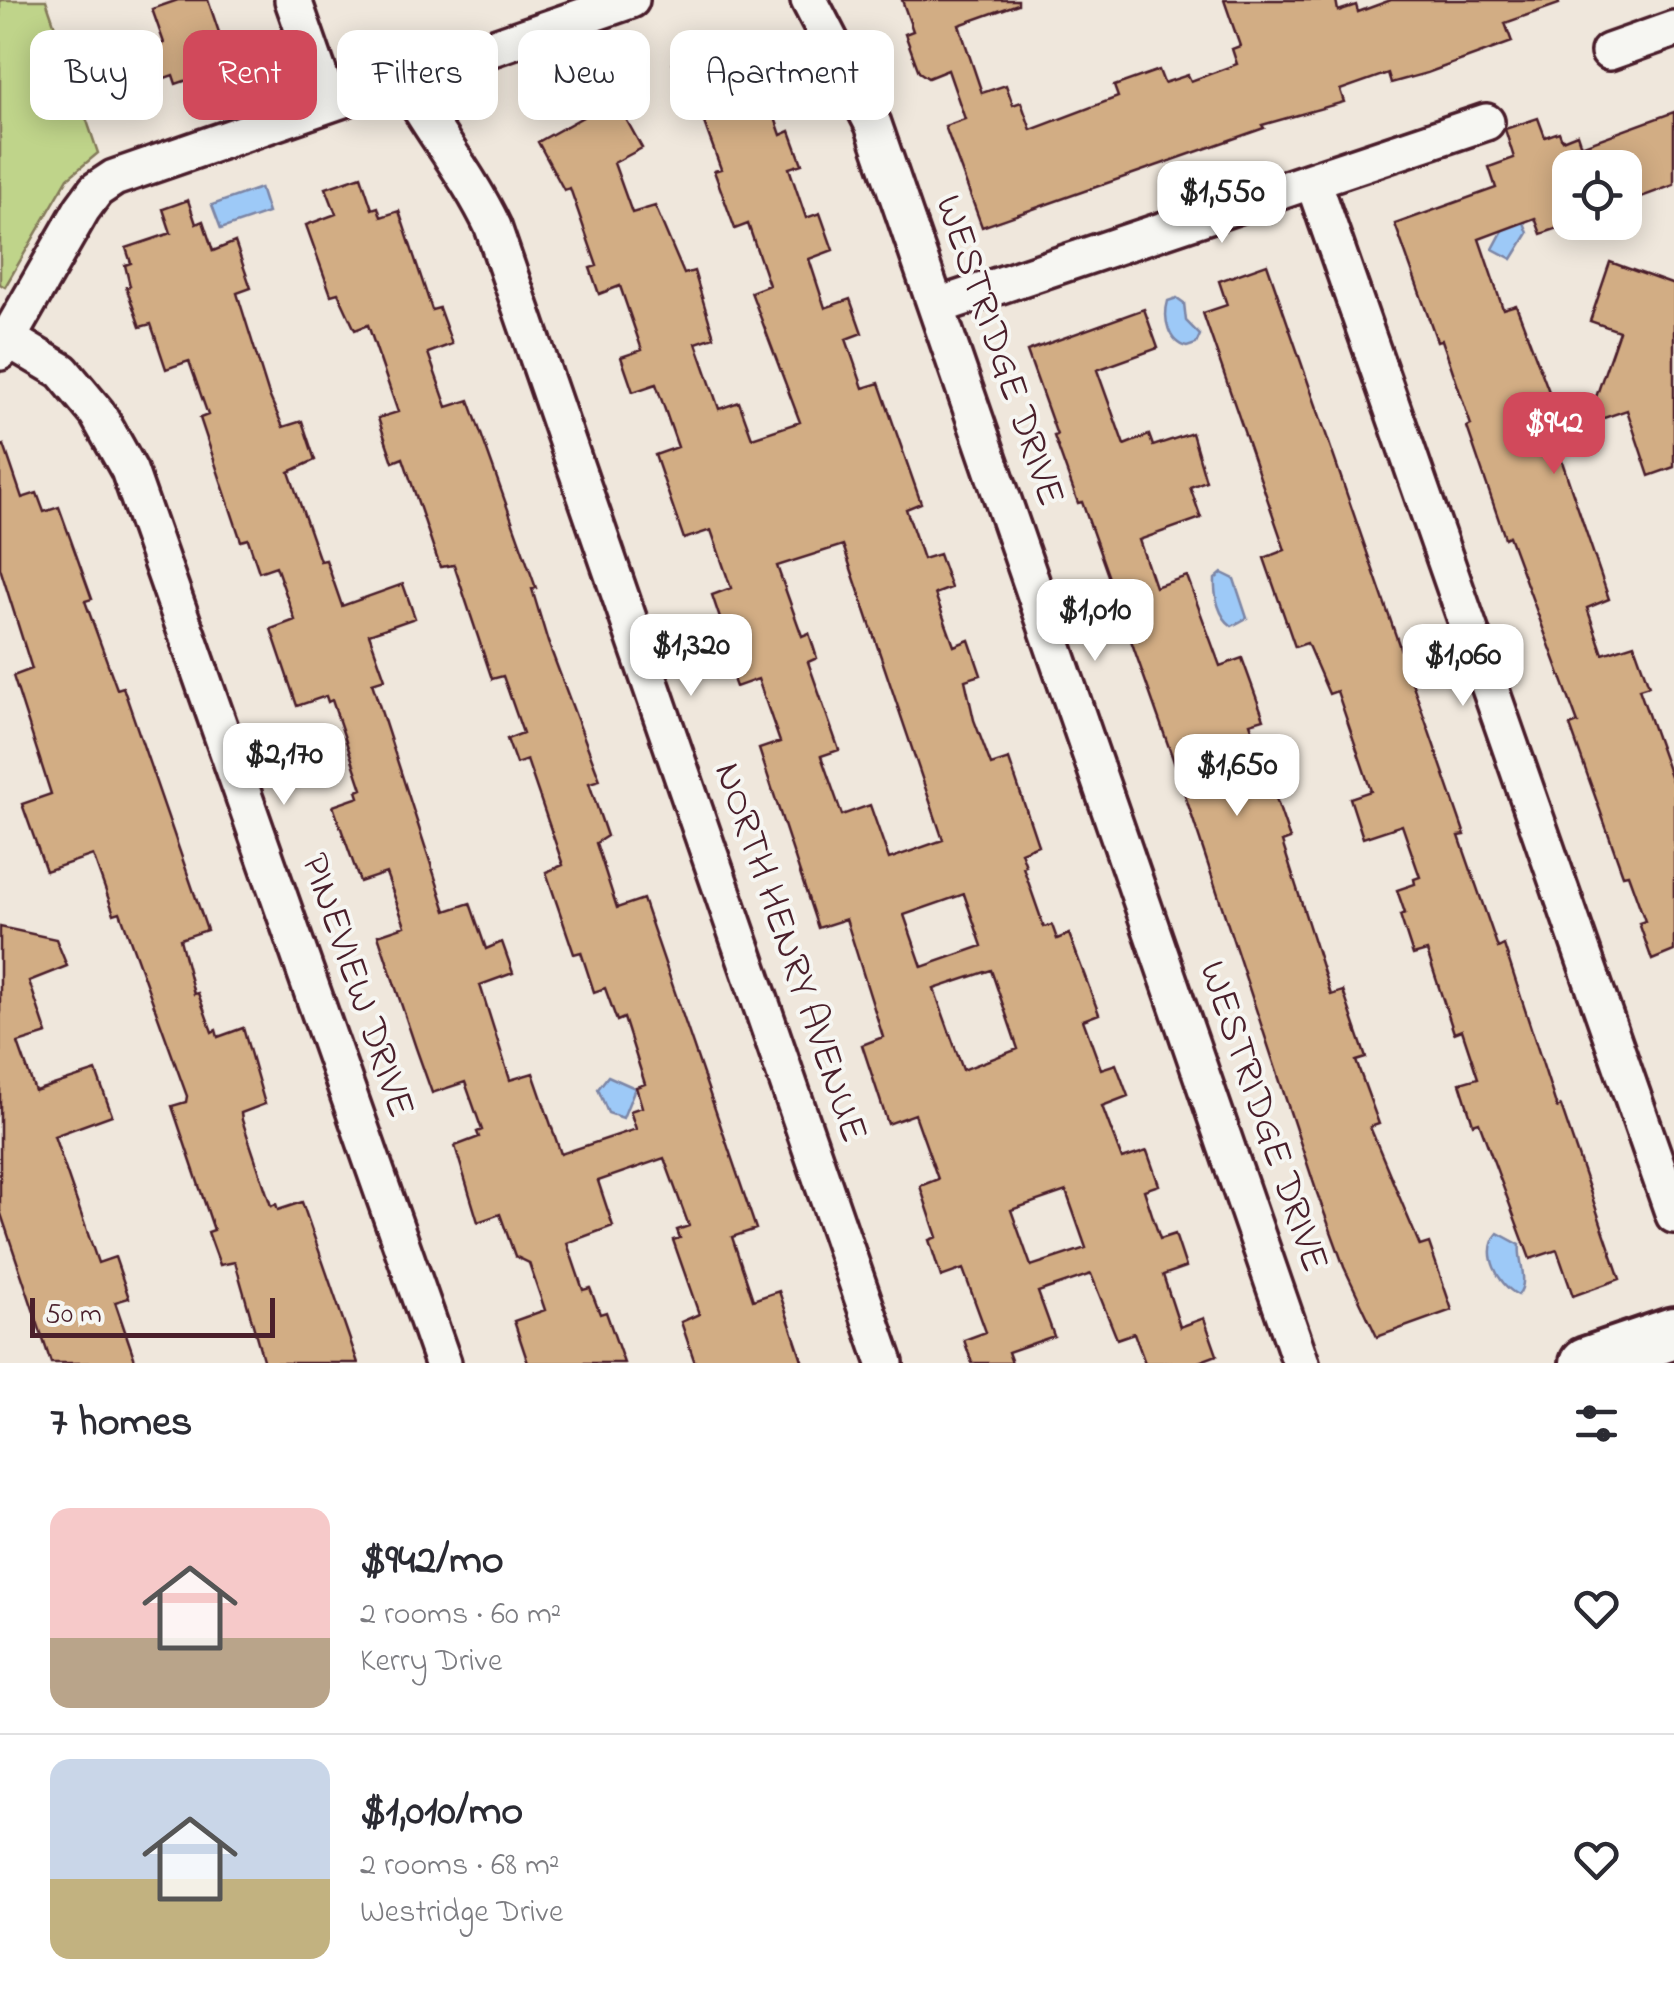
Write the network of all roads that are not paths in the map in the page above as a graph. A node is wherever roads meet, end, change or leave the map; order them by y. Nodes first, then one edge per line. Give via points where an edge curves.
1 (293, 0) edge
2 (631, 0) edge
3 (809, 0) edge
4 (1674, 29) edge
5 (498, 45) edge
6 (1609, 52) dead end
7 (337, 100) edge
8 (328, 103) junction
9 (426, 120) edge
10 (1486, 122) dead end
11 (1313, 181) junction
12 (938, 306) junction
13 (4, 345) edge
14 (1674, 1214) edge
15 (1674, 1332) edge
16 (443, 1363) edge
17 (886, 1363) edge
18 (1301, 1363) edge
19 (1586, 1363) edge

1 - 8 street
2 - 5 street
3 - 12 street, WESTRIDGE DRIVE via 873,124
4 - 6 street
7 - 8 street
8 - 13 street via 137,169 96,190
9 - 17 street, NORTH HENRY AVENUE via 474,186 494,227
10 - 11 street
11 - 12 street
11 - 14 street
12 - 18 street, WESTRIDGE DRIVE
13 - 16 street, PINEVIEW DRIVE via 62,371 98,413 129,470
15 - 19 main road

